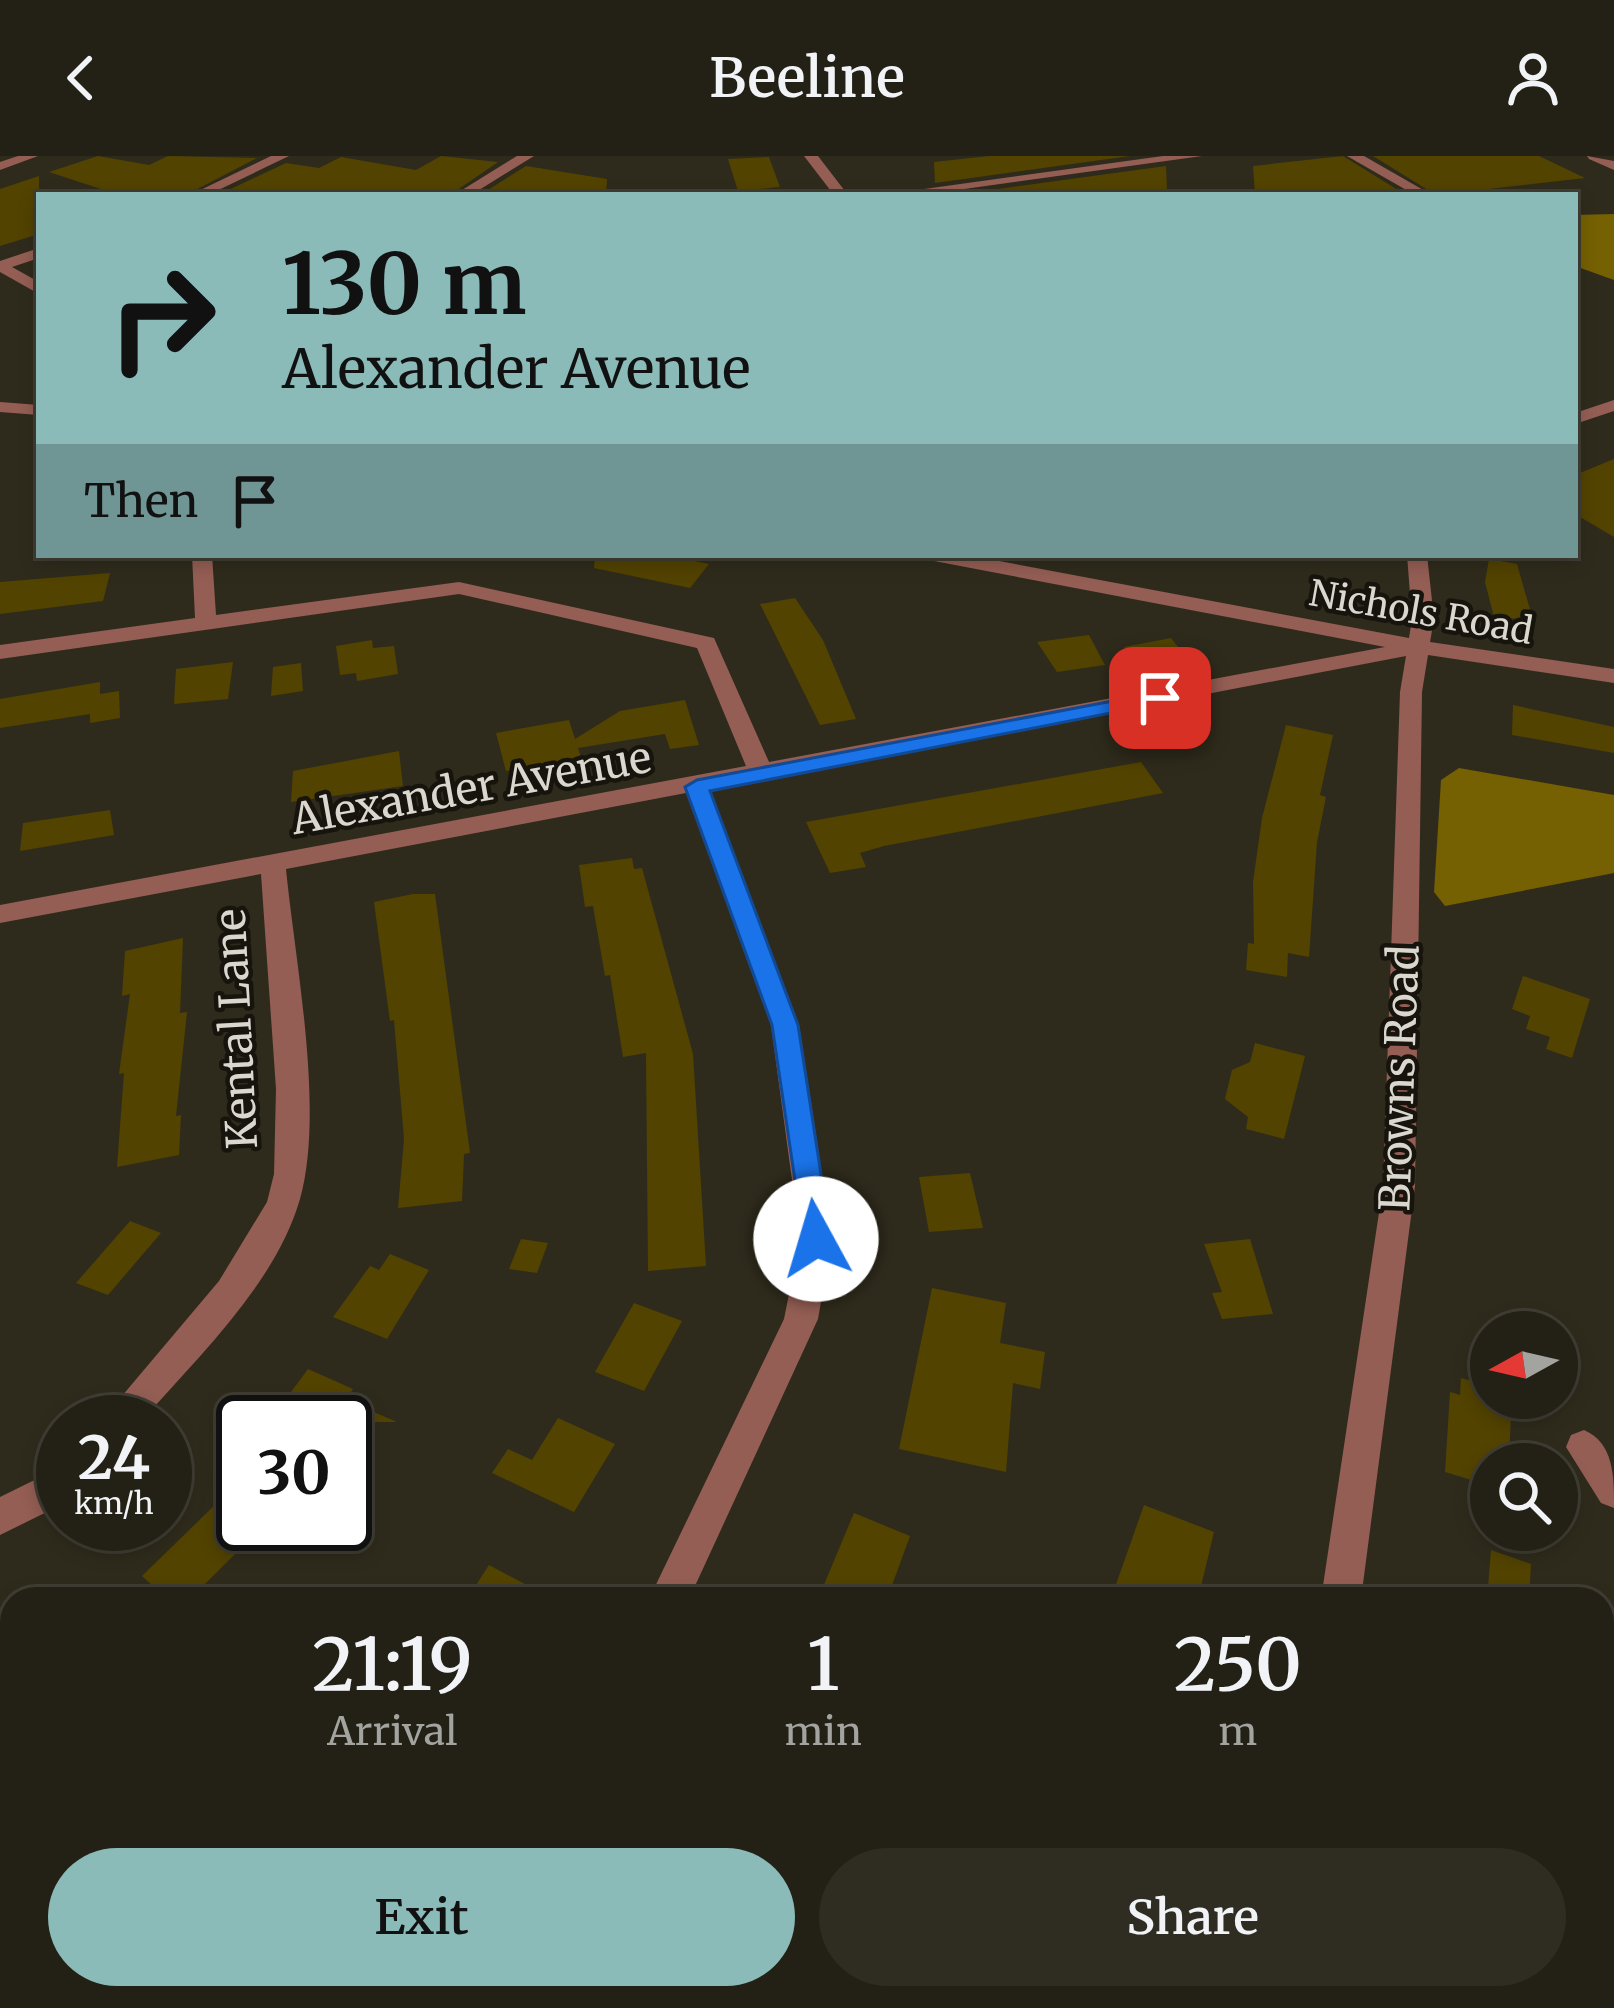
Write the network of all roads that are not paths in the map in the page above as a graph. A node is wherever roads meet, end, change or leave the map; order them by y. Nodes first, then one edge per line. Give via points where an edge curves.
1 (31, 156) edge
2 (282, 156) edge
3 (527, 156) edge
4 (812, 156) edge
5 (1196, 156) edge
6 (1354, 156) edge
7 (1594, 156) edge
8 (1122, 160) edge
9 (0, 166) edge
10 (1614, 166) edge
11 (971, 191) edge
12 (204, 192) edge
13 (466, 192) edge
14 (840, 192) edge
15 (1420, 192) edge
16 (36, 254) edge
17 (0, 266) edge
18 (36, 288) edge
19 (1614, 405) edge
20 (0, 407) edge
21 (36, 410) edge
22 (1578, 418) edge
23 (202, 558) edge
24 (950, 558) edge
25 (1417, 558) edge
26 (1273, 620) junction
27 (206, 621) junction
28 (1420, 647) junction
29 (0, 652) edge
30 (1309, 670) junction
31 (1614, 676) edge
32 (760, 772) junction
33 (697, 787) junction
34 (273, 864) junction
35 (0, 914) edge
36 (142, 1395) edge
37 (1584, 1447) dead end
38 (1614, 1490) edge
39 (36, 1498) edge
40 (0, 1517) edge
41 (675, 1587) edge
42 (1344, 1587) edge

1 - 9 street
2 - 12 street
3 - 13 street
4 - 14 street
5 - 8 street
6 - 15 street
7 - 10 street
8 - 11 street
16 - 17 street
17 - 18 street
19 - 22 street
20 - 21 street
23 - 27 street
24 - 26 street, Nichols Road
25 - 28 street, Browns Road
26 - 28 street, Nichols Road
26 - 30 street via 1301,638
27 - 29 street
27 - 32 street via 459,588 644,625 706,643
28 - 30 street, Alexander Avenue
28 - 31 street, Nichols Road
28 - 42 street, Browns Road via 1412,692 1399,1186
30 - 32 street, Alexander Avenue
32 - 33 street, Alexander Avenue
33 - 34 street, Alexander Avenue
33 - 41 street via 785,1025 816,1239 801,1319
34 - 35 street, Alexander Avenue
34 - 36 street, Kental Lane via 292,1139 284,1200 230,1294
37 - 38 street
39 - 40 street

